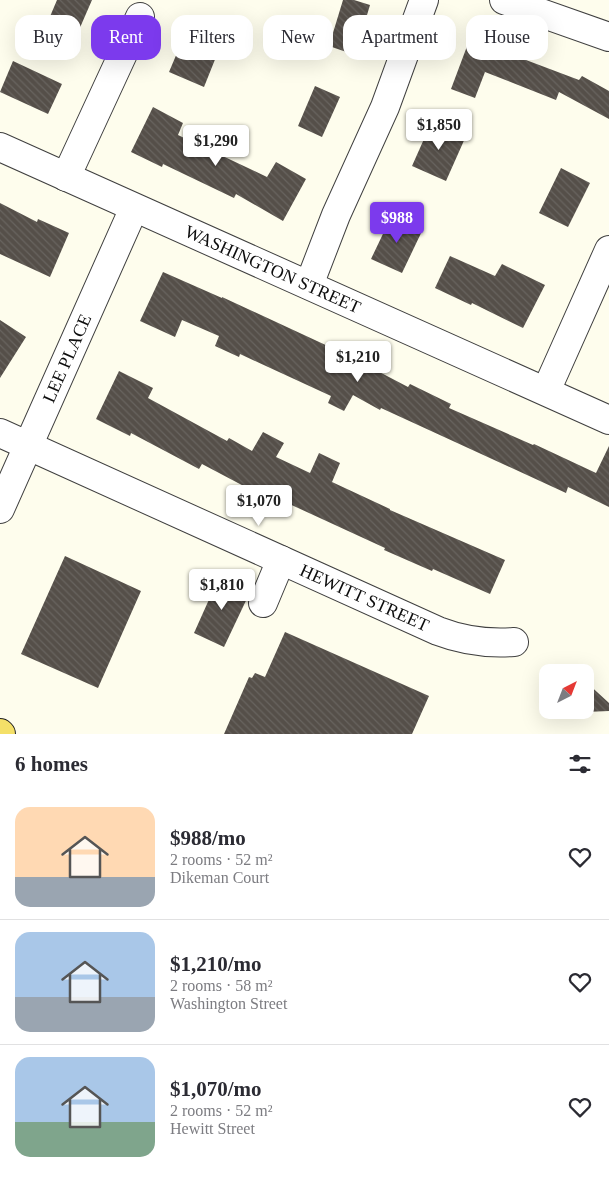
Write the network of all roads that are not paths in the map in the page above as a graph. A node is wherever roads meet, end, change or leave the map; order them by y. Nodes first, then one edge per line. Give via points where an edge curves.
1 (424, 0) edge
2 (504, 0) edge
3 (548, 7) edge
4 (609, 37) edge
5 (120, 60) edge
6 (0, 147) edge
7 (66, 177) junction
8 (134, 208) junction
9 (609, 250) edge
10 (309, 285) junction
11 (546, 391) junction
12 (609, 420) edge
13 (0, 433) edge
14 (28, 446) junction
15 (0, 509) edge
16 (281, 560) junction
17 (263, 603) dead end
18 (514, 642) dead end

1 - 10 street via 385,107 336,215
2 - 3 street
3 - 4 street
5 - 7 street
6 - 7 street, WASHINGTON STREET
7 - 8 street, WASHINGTON STREET
8 - 10 street, WASHINGTON STREET
8 - 14 street, LEE PLACE
9 - 11 street
10 - 11 street, WASHINGTON STREET
11 - 12 street, WASHINGTON STREET
13 - 14 street, HEWITT STREET
14 - 15 street, LEE PLACE
14 - 16 street, HEWITT STREET
16 - 17 street
16 - 18 street, HEWITT STREET via 453,637 492,644

